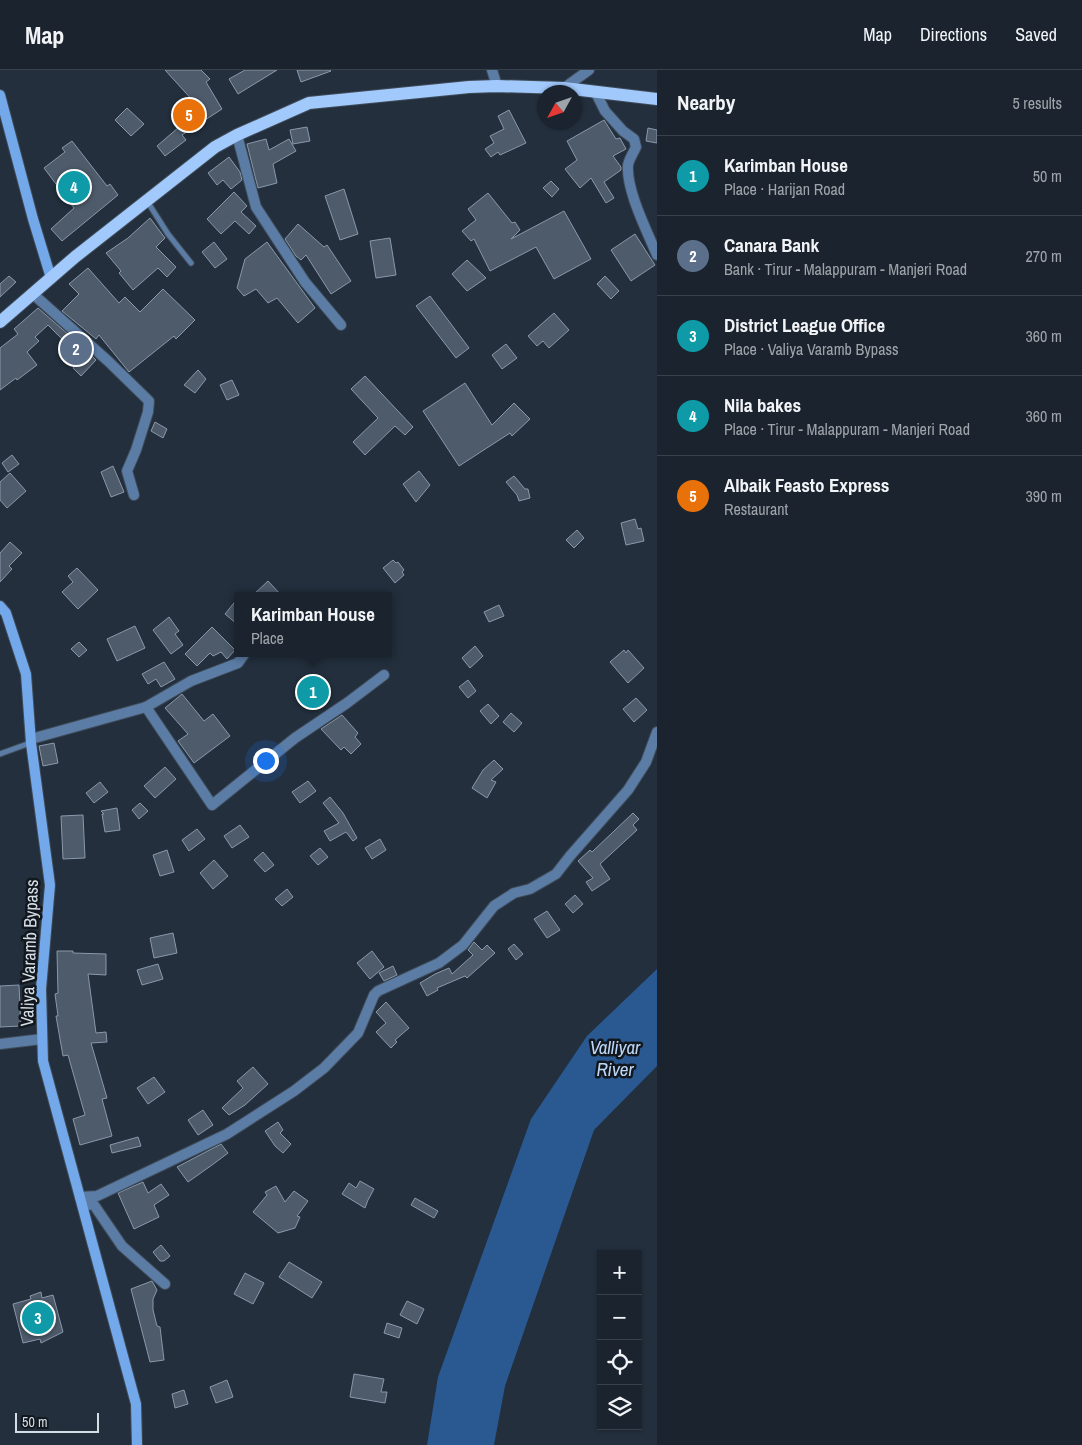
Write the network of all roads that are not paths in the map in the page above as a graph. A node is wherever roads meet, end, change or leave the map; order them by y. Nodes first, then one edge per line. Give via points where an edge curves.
1 (492, 70) edge
2 (589, 70) edge
3 (568, 85) edge
4 (497, 86) junction
5 (537, 87) edge
6 (582, 90) edge
7 (595, 91) junction
8 (0, 95) edge
9 (657, 99) edge
10 (237, 135) junction
11 (147, 201) junction
12 (657, 255) edge
13 (191, 263) dead end
14 (51, 278) junction
15 (33, 294) junction
16 (0, 322) edge
17 (341, 325) dead end
18 (134, 495) dead end
19 (0, 606) edge
20 (242, 657) edge
21 (384, 675) dead end
22 (146, 707) junction
23 (657, 732) edge
24 (31, 741) junction
25 (0, 754) edge
26 (42, 1039) junction
27 (0, 1044) edge
28 (81, 1200) junction
29 (165, 1284) dead end
30 (137, 1445) edge

1 - 4 street
2 - 3 street
4 - 5 main road
4 - 10 main road via 469,86 309,103
6 - 7 main road
7 - 9 main road
7 - 12 street via 605,112 634,139 636,147 628,162 629,178
8 - 14 street
10 - 11 main road via 215,147
10 - 17 street via 256,207 305,282
11 - 13 lane
11 - 14 main road
14 - 15 main road
15 - 16 main road
15 - 18 street via 149,401 127,471
19 - 24 street, Valiya Varamb Bypass via 6,613 26,674
20 - 22 street via 238,663 191,681
21 - 22 street via 295,738 212,805
22 - 24 street
23 - 28 street via 646,762 628,790 556,874 494,906 463,945 440,963 374,994 358,1033 324,1068 227,1134 97,1196
24 - 25 lane
24 - 26 street, Valiya Varamb Bypass via 50,885 40,989
26 - 27 street
26 - 28 street, Valiya Varamb Bypass via 43,1061
28 - 29 street via 94,1204 122,1246
28 - 30 street, Valiya Varamb Bypass via 136,1404

